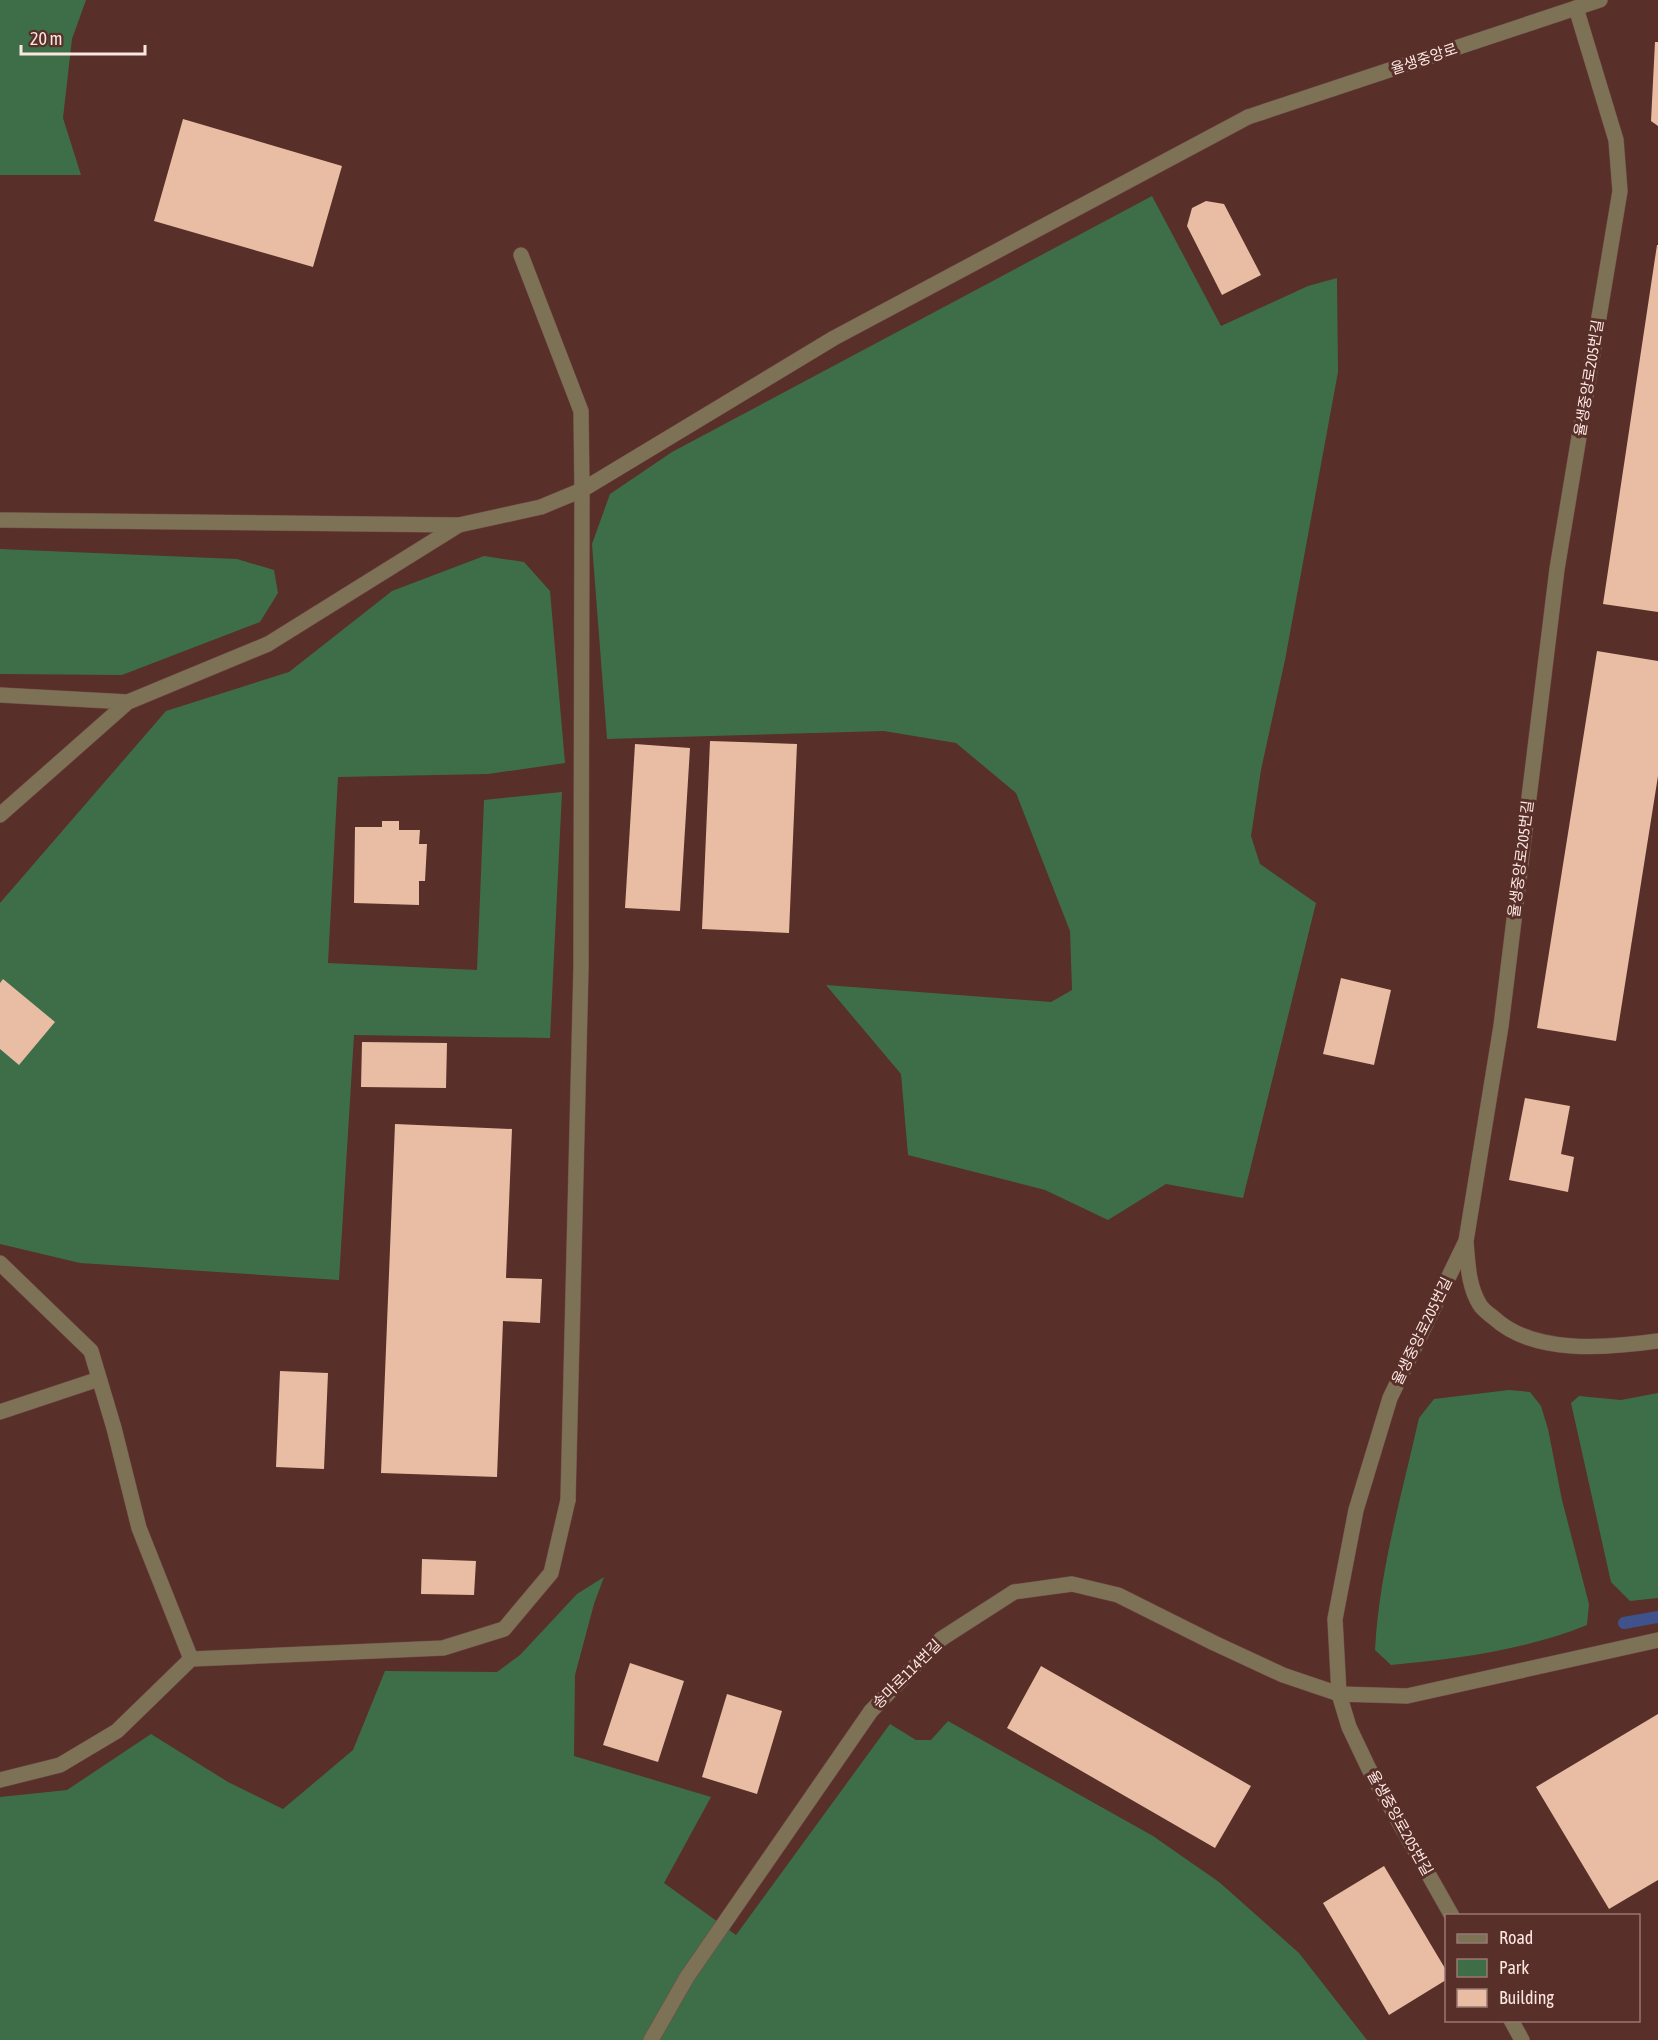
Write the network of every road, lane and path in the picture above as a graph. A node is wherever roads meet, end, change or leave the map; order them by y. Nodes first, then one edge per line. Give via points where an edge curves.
1 (1600, 0) edge
2 (1575, 4) edge
3 (521, 255) dead end
4 (582, 490) junction
5 (0, 520) edge
6 (459, 525) junction
7 (0, 695) edge
8 (128, 702) junction
9 (0, 815) edge
10 (1466, 1241) junction
11 (0, 1263) edge
12 (1658, 1341) edge
13 (99, 1379) junction
14 (0, 1412) edge
15 (1658, 1640) edge
16 (191, 1659) junction
17 (1339, 1694) junction
18 (0, 1780) edge
19 (1451, 1914) edge
20 (1512, 2022) edge
21 (651, 2040) edge
22 (1522, 2040) edge

1 - 2 street, 율생중앙로
2 - 4 street, 율생중앙로 via 1248,117 834,338
2 - 10 street, 율생중앙로205번길 via 1616,140 1620,191 1557,569 1501,1026
3 - 4 street via 582,411
4 - 6 street, 율생중앙로 via 541,507
4 - 16 street via 581,967 568,1500 551,1573 504,1629 443,1648
5 - 6 street
6 - 8 street via 268,644
7 - 8 street
8 - 9 street
10 - 12 street via 1470,1280 1481,1306 1503,1327 1534,1340 1568,1345 1620,1346
10 - 17 street, 율생중앙로205번길 via 1390,1398 1356,1510 1335,1619
11 - 13 street via 91,1351
13 - 14 street
13 - 16 street via 138,1528
15 - 17 street via 1407,1696
16 - 18 street via 117,1731 60,1765
17 - 19 street, 율생중앙로205번길 via 1369,1769
17 - 21 street, 송마로114번길 via 1283,1675 1118,1595 1072,1584 1014,1592 941,1639 871,1711 687,1977
20 - 22 street

